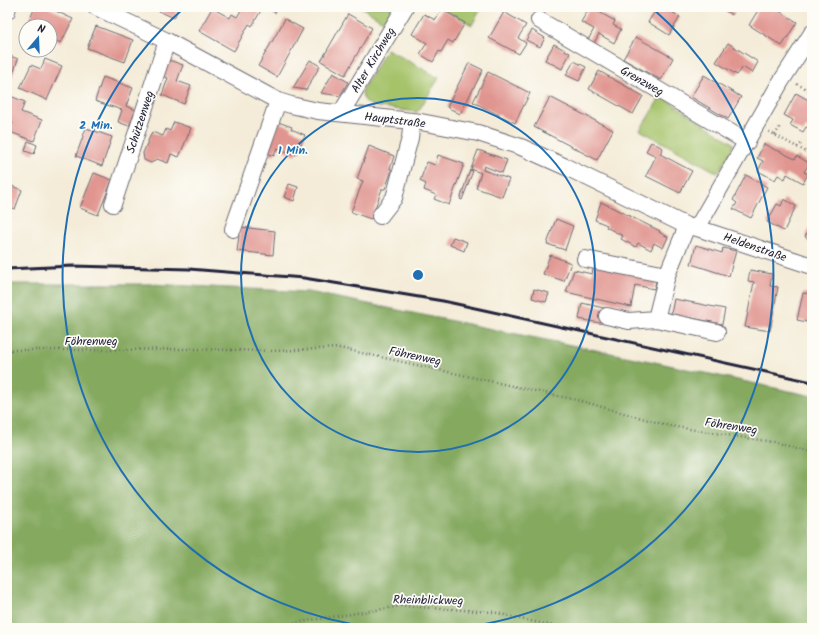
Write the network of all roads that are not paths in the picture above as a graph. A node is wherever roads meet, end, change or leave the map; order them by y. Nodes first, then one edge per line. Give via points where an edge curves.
1 (8, 7) edge
2 (96, 7) edge
3 (405, 7) edge
4 (113, 10) edge
5 (7, 11) edge
6 (539, 20) dead end
7 (812, 33) edge
8 (167, 41) junction
9 (278, 101) junction
10 (341, 113) junction
11 (412, 121) junction
12 (747, 142) junction
13 (113, 204) dead end
14 (380, 216) dead end
15 (692, 227) junction
16 (234, 229) dead end
17 (585, 258) dead end
18 (812, 266) edge
19 (667, 274) junction
20 (607, 316) dead end
21 (656, 319) junction
22 (717, 332) dead end

1 - 5 street
2 - 4 street, Hauptstraße
3 - 10 street, Alter Kirchweg
4 - 8 street, Hauptstraße
6 - 12 street, Grenzweg
7 - 12 street via 784,76
8 - 9 street, Hauptstraße
8 - 13 street, Schützenweg
9 - 10 street, Hauptstraße via 318,111
9 - 16 street
10 - 11 street, Hauptstraße
11 - 14 street via 394,198
11 - 15 street, Hauptstraße via 478,133 521,147
12 - 15 street
15 - 18 street, Heldenstraße
15 - 19 street
17 - 19 street
19 - 21 street
20 - 21 street via 629,322
21 - 22 street

